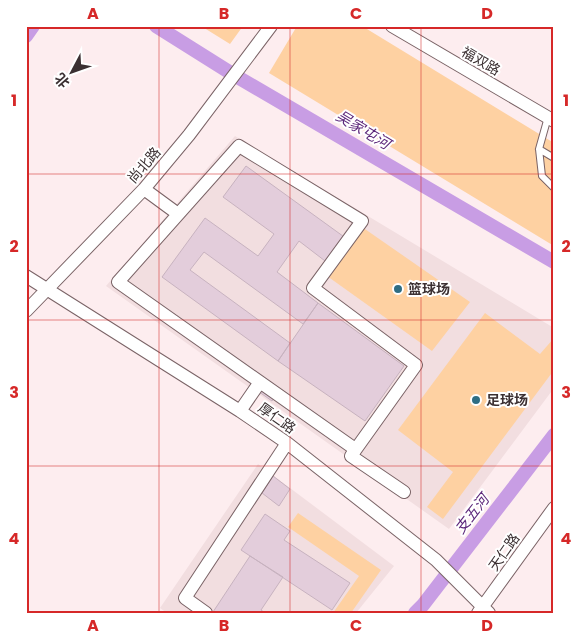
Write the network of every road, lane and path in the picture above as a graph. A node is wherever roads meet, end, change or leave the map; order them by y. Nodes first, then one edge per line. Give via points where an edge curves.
1 (271, 26) edge
2 (392, 26) edge
3 (551, 119) edge
4 (538, 149) junction
5 (554, 158) edge
6 (554, 188) edge
7 (144, 189) junction
8 (178, 214) junction
9 (26, 276) edge
10 (46, 290) junction
11 (26, 311) edge
12 (260, 382) junction
13 (240, 411) junction
14 (287, 443) junction
15 (355, 449) junction
16 (404, 492) dead end
17 (554, 508) edge
18 (484, 611) edge
19 (206, 613) edge

1 - 7 street, 尚北路
2 - 3 street, 福双路
3 - 4 lane
4 - 5 lane
4 - 6 lane via 542,176
7 - 8 street
7 - 10 street, 尚北路
8 - 12 street via 118,282
8 - 15 street via 239,146 362,221 313,288 416,365
9 - 10 street, 厚仁路
10 - 11 street, 尚北路
10 - 13 street, 厚仁路
12 - 13 street
12 - 15 street
13 - 14 street, 厚仁路
14 - 18 street, 厚仁路 via 436,560 465,587
14 - 19 street via 185,598
15 - 16 street via 351,456
17 - 18 street, 天仁路

